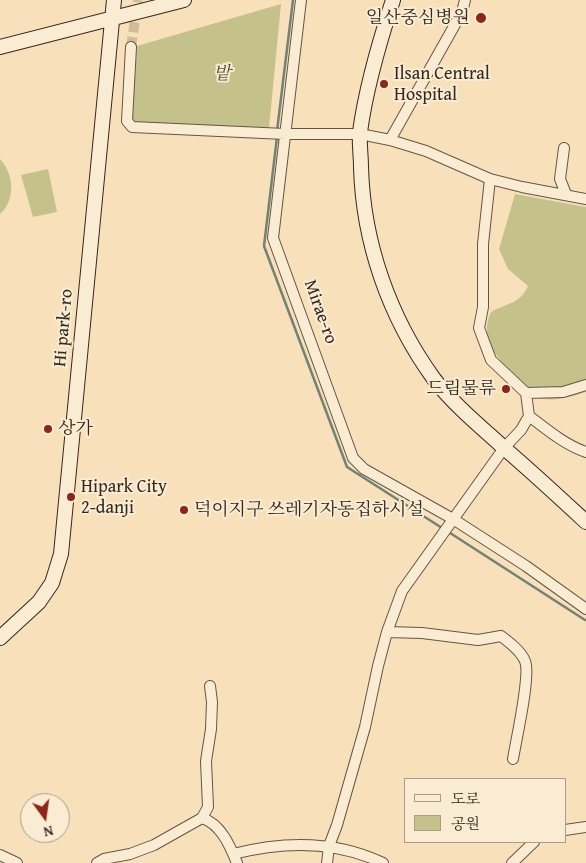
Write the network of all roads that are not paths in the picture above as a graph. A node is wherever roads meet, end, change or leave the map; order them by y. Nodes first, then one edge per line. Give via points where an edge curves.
1 (114, 0) edge
2 (184, 0) edge
3 (301, 0) edge
4 (393, 0) edge
5 (465, 0) edge
6 (111, 19) junction
7 (0, 47) edge
8 (132, 47) tunnel mouth
9 (283, 134) junction
10 (360, 134) junction
11 (390, 140) junction
12 (564, 148) dead end
13 (490, 178) junction
14 (566, 194) junction
15 (586, 199) edge
16 (586, 385) edge
17 (526, 393) junction
18 (528, 416) junction
19 (504, 448) junction
20 (586, 452) edge
21 (450, 522) junction
22 (586, 522) edge
23 (586, 610) edge
24 (387, 632) junction
25 (0, 638) edge
26 (210, 686) dead end
27 (513, 759) dead end
28 (202, 818) junction
29 (586, 827) edge
30 (566, 830) edge
31 (533, 843) edge
32 (329, 846) junction
33 (0, 855) edge
34 (235, 859) edge
35 (368, 860) edge
36 (17, 863) edge
37 (97, 863) edge
38 (327, 863) edge
39 (383, 863) edge
40 (512, 863) edge

1 - 6 street, Hi park-ro
2 - 6 street
3 - 9 street, Mirae-ro
4 - 10 street via 375,52
5 - 11 street via 462,12
6 - 7 street
6 - 25 street, Hi park-ro via 61,554 52,583 39,602
8 - 9 street via 127,121 132,127
9 - 10 street
9 - 21 street, Mirae-ro via 273,238 354,458 364,469
10 - 11 street
10 - 19 street via 366,218 374,255 395,312 434,379 475,423
11 - 13 street via 426,151
12 - 14 street via 560,179
13 - 14 street
13 - 17 street via 479,328 491,360
14 - 15 street
16 - 17 street via 563,392
17 - 18 street
18 - 19 street via 521,430
18 - 20 street via 552,434
19 - 21 street
19 - 22 street
21 - 23 street, Mirae-ro via 526,566
21 - 24 street via 402,591
24 - 27 street via 478,640 501,636 512,644 526,662 528,677
24 - 32 street via 365,727
26 - 28 street via 212,702 206,761 208,807
28 - 34 street via 212,821
28 - 37 street via 154,845
29 - 30 street
31 - 40 street
32 - 34 street via 282,845
32 - 35 street via 348,849
32 - 38 street
33 - 36 street
35 - 39 street

